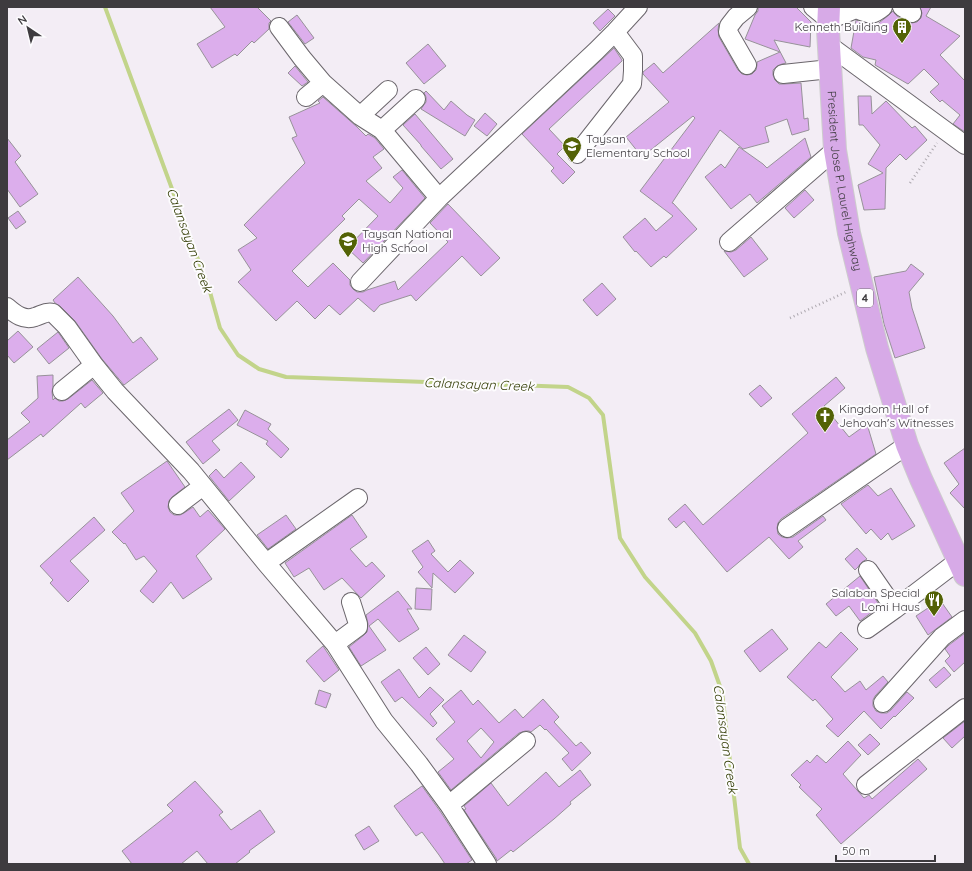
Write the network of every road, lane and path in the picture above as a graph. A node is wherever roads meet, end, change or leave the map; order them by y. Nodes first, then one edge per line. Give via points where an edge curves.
1 (638, 7) edge
2 (748, 7) edge
3 (883, 7) edge
4 (824, 11) edge
5 (279, 27) dead end
6 (615, 32) junction
7 (830, 46) junction
8 (746, 65) dead end
9 (830, 69) junction
10 (783, 74) dead end
11 (323, 84) junction
12 (388, 90) dead end
13 (306, 97) dead end
14 (416, 99) dead end
15 (360, 116) junction
16 (382, 130) junction
17 (946, 131) junction
18 (965, 145) edge
19 (835, 150) junction
20 (577, 154) dead end
21 (910, 182) dead end
22 (439, 198) junction
23 (729, 242) dead end
24 (360, 282) dead end
25 (861, 285) junction
26 (7, 307) edge
27 (790, 318) dead end
28 (94, 365) junction
29 (62, 391) dead end
30 (907, 445) junction
31 (203, 486) junction
32 (358, 498) dead end
33 (178, 505) dead end
34 (787, 528) dead end
35 (266, 563) junction
36 (962, 568) edge
37 (868, 570) dead end
38 (351, 602) dead end
39 (895, 609) junction
40 (965, 620) edge
41 (867, 629) dead end
42 (335, 644) junction
43 (883, 703) dead end
44 (965, 708) edge
45 (526, 741) dead end
46 (866, 785) dead end
47 (449, 805) junction
48 (487, 864) edge

1 - 6 street
2 - 8 street via 736,17 728,32
3 - 4 street via 871,14 856,9
4 - 7 highway, President Jose P. Laurel Highway / 4
5 - 11 street
6 - 20 street via 633,56 632,84
6 - 22 street
7 - 9 highway, President Jose P. Laurel Highway / 4
7 - 17 street
9 - 10 street
9 - 19 highway, President Jose P. Laurel Highway / 4
11 - 13 street
11 - 15 street
12 - 15 street
14 - 16 street
15 - 16 street
16 - 22 street
17 - 18 street
17 - 21 path
19 - 23 street
19 - 25 highway, President Jose P. Laurel Highway / 4
22 - 24 street
25 - 27 path
25 - 30 highway, President Jose P. Laurel Highway / 4 via 877,348
26 - 28 street via 15,315 23,318 33,318 46,312 53,313 67,327
28 - 29 street
28 - 31 street
30 - 34 street
30 - 36 highway, President Jose P. Laurel Highway / 4
31 - 33 street
31 - 35 street
32 - 35 street
35 - 42 street
36 - 39 street
37 - 39 street
38 - 42 street via 358,627
39 - 41 street
40 - 43 street via 942,637
42 - 47 street via 384,721
44 - 46 street
45 - 47 street
47 - 48 street

